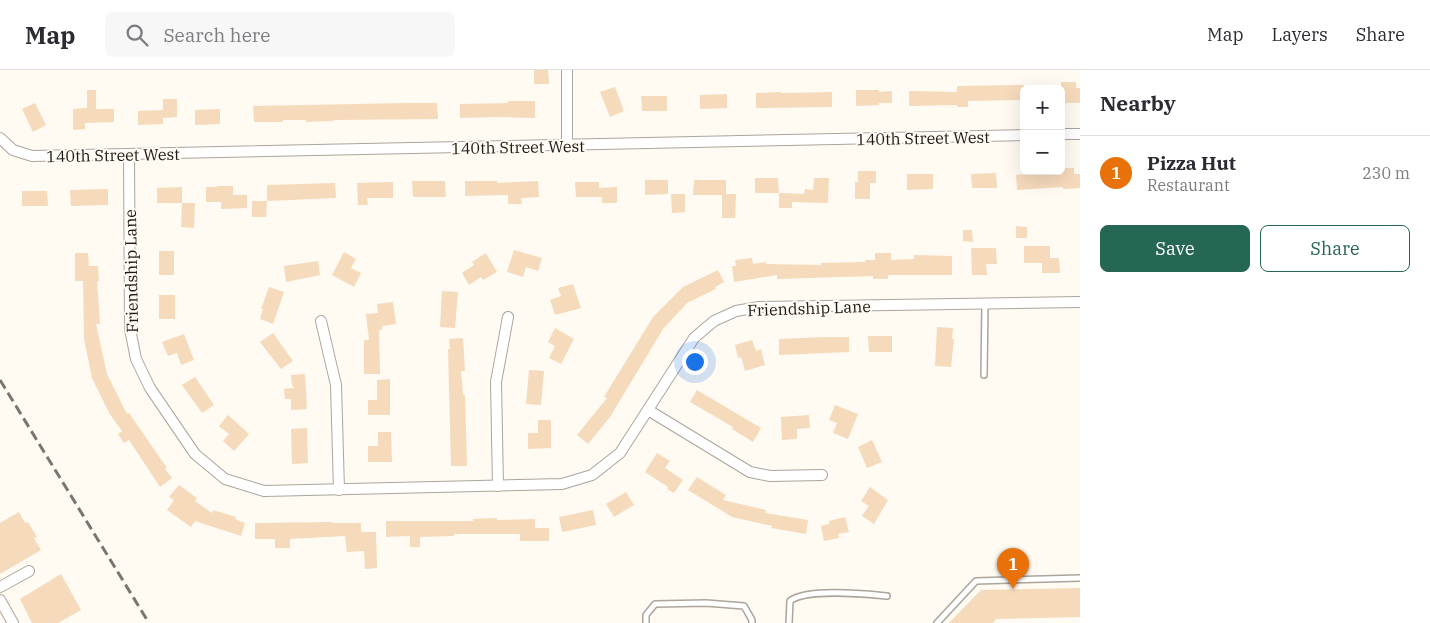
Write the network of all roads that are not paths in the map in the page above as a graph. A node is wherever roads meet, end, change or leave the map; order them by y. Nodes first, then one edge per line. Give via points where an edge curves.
1 (567, 70) edge
2 (1065, 134) edge
3 (1080, 134) edge
4 (1020, 135) edge
5 (0, 138) edge
6 (567, 146) junction
7 (129, 155) junction
8 (1080, 302) edge
9 (985, 304) junction
10 (508, 317) dead end
11 (321, 321) dead end
12 (984, 375) dead end
13 (648, 410) junction
14 (822, 475) dead end
15 (498, 486) junction
16 (339, 490) junction
17 (29, 570) dead end
18 (1080, 578) edge
19 (0, 587) edge
20 (888, 596) dead end
21 (0, 600) edge
22 (13, 623) edge
23 (646, 623) edge
24 (752, 623) edge
25 (789, 623) edge
26 (938, 623) edge

1 - 6 street
2 - 3 street
4 - 6 street, 140th Street West
5 - 7 street, 140th Street West via 13,150 32,156
6 - 7 street, 140th Street West
7 - 16 street, Friendship Lane via 130,329 136,359 150,388 195,454 225,479 264,491
8 - 9 street, Friendship Lane
9 - 12 lane
9 - 13 street, Friendship Lane via 736,311 714,321 694,338
10 - 15 street via 496,382
11 - 16 street via 336,385
13 - 14 street via 750,472 770,476
13 - 15 street, Friendship Lane via 620,453 592,475 562,484
15 - 16 street, Friendship Lane
17 - 19 street
18 - 26 lane via 976,581
20 - 25 lane via 802,595 790,601
21 - 22 street
23 - 24 lane via 646,615 655,604 706,603 744,606

